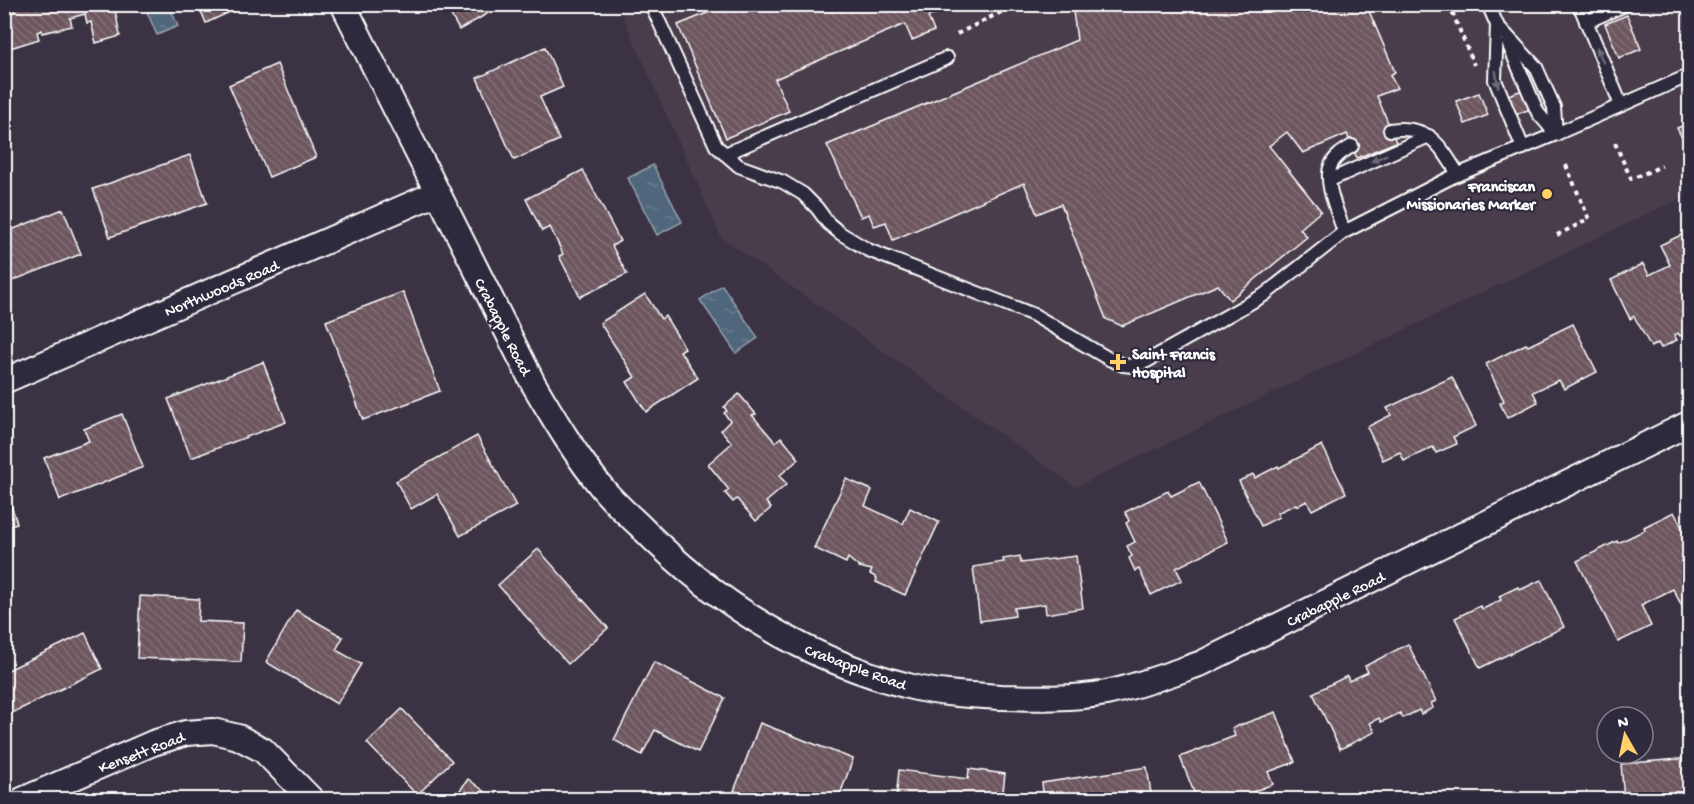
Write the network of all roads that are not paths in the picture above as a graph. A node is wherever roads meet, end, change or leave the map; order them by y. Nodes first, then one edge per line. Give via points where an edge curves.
1 (343, 4) edge
2 (651, 4) edge
3 (1488, 4) edge
4 (1579, 4) edge
5 (1627, 4) edge
6 (1586, 22) junction
7 (1501, 29) junction
8 (947, 58) dead end
9 (1689, 75) edge
10 (1621, 105) junction
11 (1390, 130) dead end
12 (1556, 134) junction
13 (1429, 136) junction
14 (1352, 146) dead end
15 (1522, 148) junction
16 (725, 154) junction
17 (1458, 174) junction
18 (1330, 180) junction
19 (437, 193) junction
20 (1344, 232) junction
21 (4, 381) edge
22 (1689, 423) edge
23 (22, 800) edge
24 (312, 800) edge

1 - 19 street, Crabapple Road
2 - 16 lane via 716,146
3 - 7 lane
4 - 6 lane
5 - 6 lane
10 -> 6 lane
7 - 12 lane via 1538,113
7 -> 15 lane via 1495,80
8 - 16 lane
9 - 10 lane
10 - 12 lane
11 - 13 lane via 1414,130
12 - 15 lane
13 - 17 lane
13 -> 18 lane
14 - 18 lane via 1331,165
15 - 17 lane
16 - 20 lane via 739,166 803,194 828,223 868,250 1034,315 1123,365 1148,362 1264,295
17 - 20 lane
18 - 20 lane
19 - 21 street, Northwoods Road
19 - 22 street, Crabapple Road via 532,383 566,439 612,498 660,547 735,608 794,643 914,688 1032,698 1105,693 1145,683 1202,663
23 - 24 street, Kensett Road via 153,742 213,731 238,737 263,750

